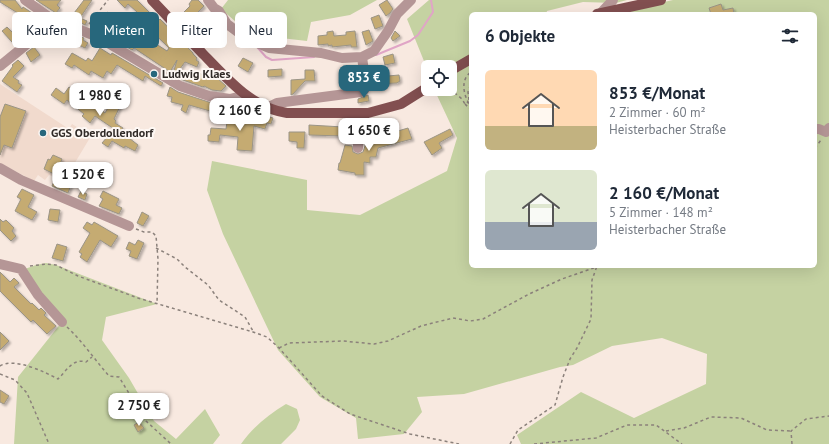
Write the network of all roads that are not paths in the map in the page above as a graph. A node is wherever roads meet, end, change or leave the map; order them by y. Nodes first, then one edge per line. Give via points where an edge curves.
1 (25, 0) edge
2 (152, 0) edge
3 (208, 0) edge
4 (411, 0) edge
5 (612, 0) edge
6 (661, 0) edge
7 (42, 12) edge
8 (600, 12) edge
9 (604, 12) edge
10 (82, 29) edge
11 (22, 48) edge
12 (362, 57) junction
13 (469, 60) edge
14 (0, 66) edge
15 (457, 68) edge
16 (421, 92) edge
17 (245, 95) junction
18 (268, 108) junction
19 (358, 113) junction
20 (817, 129) edge
21 (828, 130) edge
22 (358, 148) dead end
23 (0, 168) edge
24 (129, 226) road end
25 (0, 264) edge
26 (62, 322) road end

1 - 7 street
2 - 17 main road
3 - 12 street via 227,24 246,38 269,48 342,58
4 - 12 street via 397,14 374,51
5 - 8 street
6 - 9 main road
10 - 17 street via 180,86 230,100
11 - 14 street
12 - 18 street via 366,86 361,92 277,102
13 - 15 main road
16 - 19 main road via 393,107
17 - 18 main road
18 - 19 main road via 287,113
19 - 22 street
20 - 21 street
23 - 24 street via 21,180
25 - 26 street via 21,269 38,295

